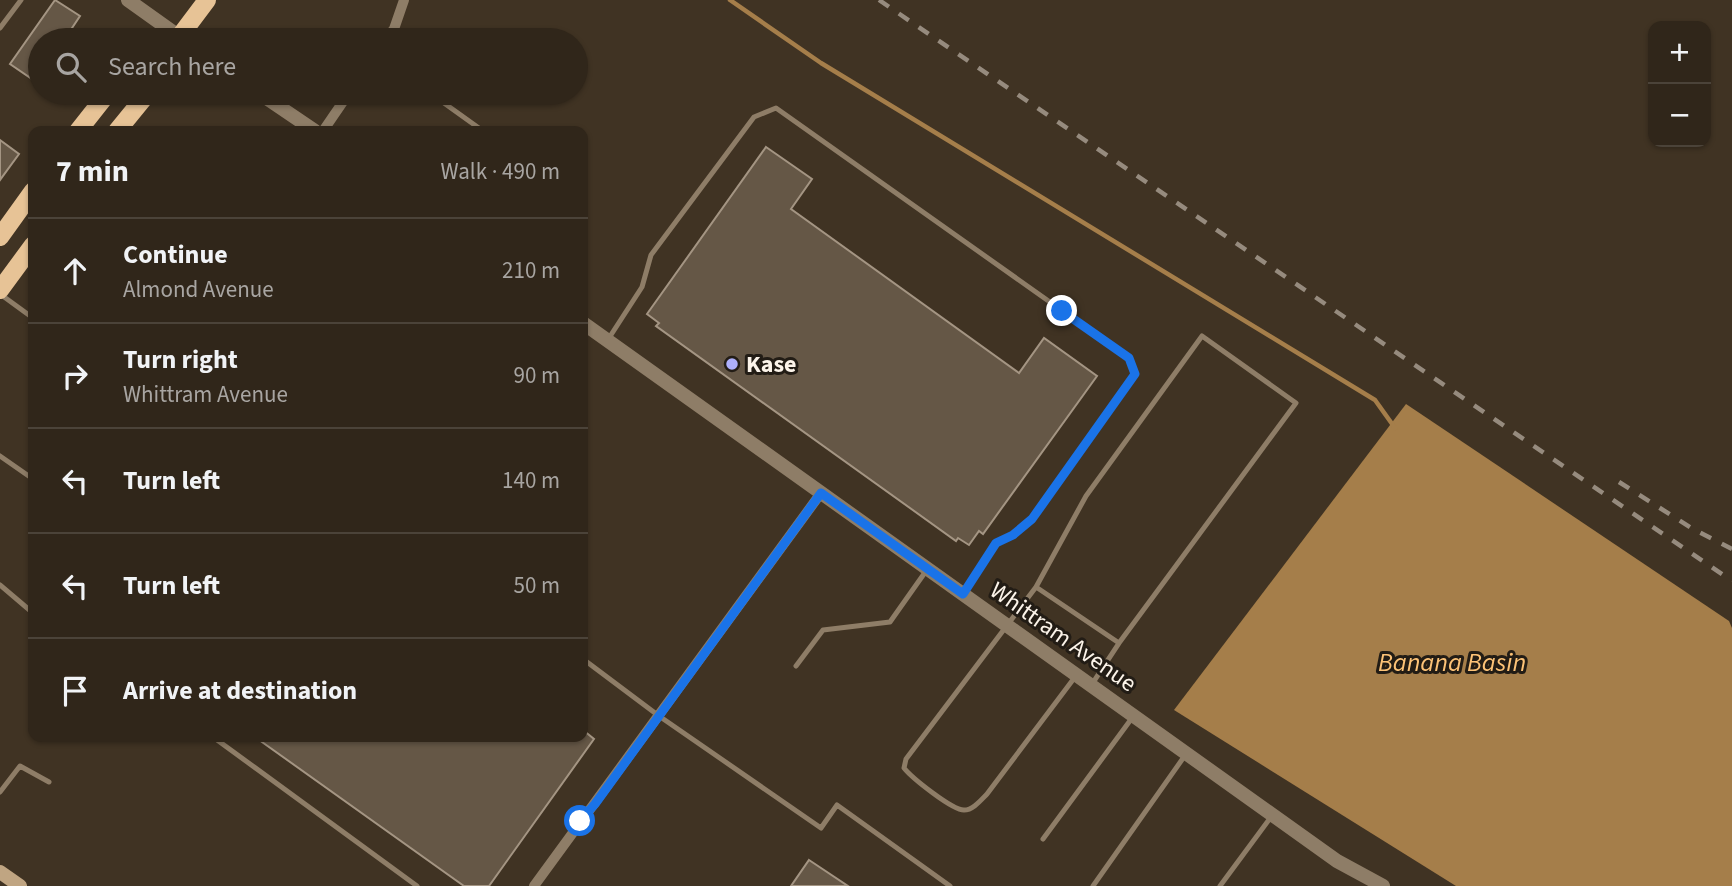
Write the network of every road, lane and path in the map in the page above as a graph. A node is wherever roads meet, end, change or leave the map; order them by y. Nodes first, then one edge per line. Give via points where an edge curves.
1 (21, 0) edge
2 (128, 0) edge
3 (207, 0) edge
4 (404, 0) edge
5 (0, 28) edge
6 (163, 28) edge
7 (185, 28) edge
8 (394, 28) edge
9 (99, 105) edge
10 (138, 105) edge
11 (277, 105) edge
12 (341, 105) edge
13 (447, 105) edge
14 (82, 126) edge
15 (121, 126) edge
16 (308, 126) edge
17 (326, 126) edge
18 (476, 126) edge
19 (28, 198) edge
20 (0, 237) edge
21 (28, 252) edge
22 (0, 292) edge
23 (28, 314) edge
24 (588, 327) edge
25 (607, 340) junction
26 (0, 456) edge
27 (28, 476) edge
28 (821, 493) junction
29 (928, 569) junction
30 (0, 585) edge
31 (1036, 587) junction
32 (963, 594) junction
33 (28, 609) edge
34 (1007, 625) junction
35 (1119, 643) junction
36 (588, 663) edge
37 (796, 666) dead end
38 (1077, 674) junction
39 (1091, 684) junction
40 (1134, 715) junction
41 (659, 716) junction
42 (220, 742) edge
43 (1187, 753) junction
44 (49, 782) dead end
45 (0, 792) edge
46 (1273, 815) junction
47 (1043, 839) dead end
48 (0, 872) edge
49 (20, 886) edge
50 (417, 886) edge
51 (534, 886) edge
52 (950, 886) edge
53 (1093, 886) edge
54 (1220, 886) edge
55 (1383, 886) edge

1 - 5 lane
2 - 6 street
3 - 7 main road
4 - 8 street
9 - 14 main road
10 - 15 main road
11 - 16 street
12 - 17 street
13 - 18 lane
19 - 20 main road
21 - 22 main road
22 - 23 lane
24 - 25 street, Whittram Avenue
25 - 28 street, Whittram Avenue
25 - 32 lane via 642,288 651,255 754,117 776,108 1129,358 1135,374 1032,519 996,543
26 - 27 lane
28 - 29 street, Whittram Avenue
28 - 41 street
29 - 32 street, Whittram Avenue
29 - 37 lane via 890,622 823,631
30 - 33 lane
31 - 34 lane
31 - 35 lane
31 - 35 lane via 1086,496 1202,335 1296,402
32 - 34 street, Whittram Avenue
34 - 38 street, Whittram Avenue
34 - 38 lane via 904,763 908,773 942,799 964,810 978,803
35 - 39 lane
36 - 41 lane
38 - 39 street, Whittram Avenue
39 - 40 street, Whittram Avenue
40 - 43 street, Whittram Avenue
40 - 47 lane
41 - 51 street
41 - 52 lane via 821,828 837,805
42 - 50 lane
43 - 46 street, Whittram Avenue
43 - 53 lane
44 - 45 lane via 20,766
46 - 54 lane
46 - 55 street, Whittram Avenue via 1337,861
48 - 49 main road

